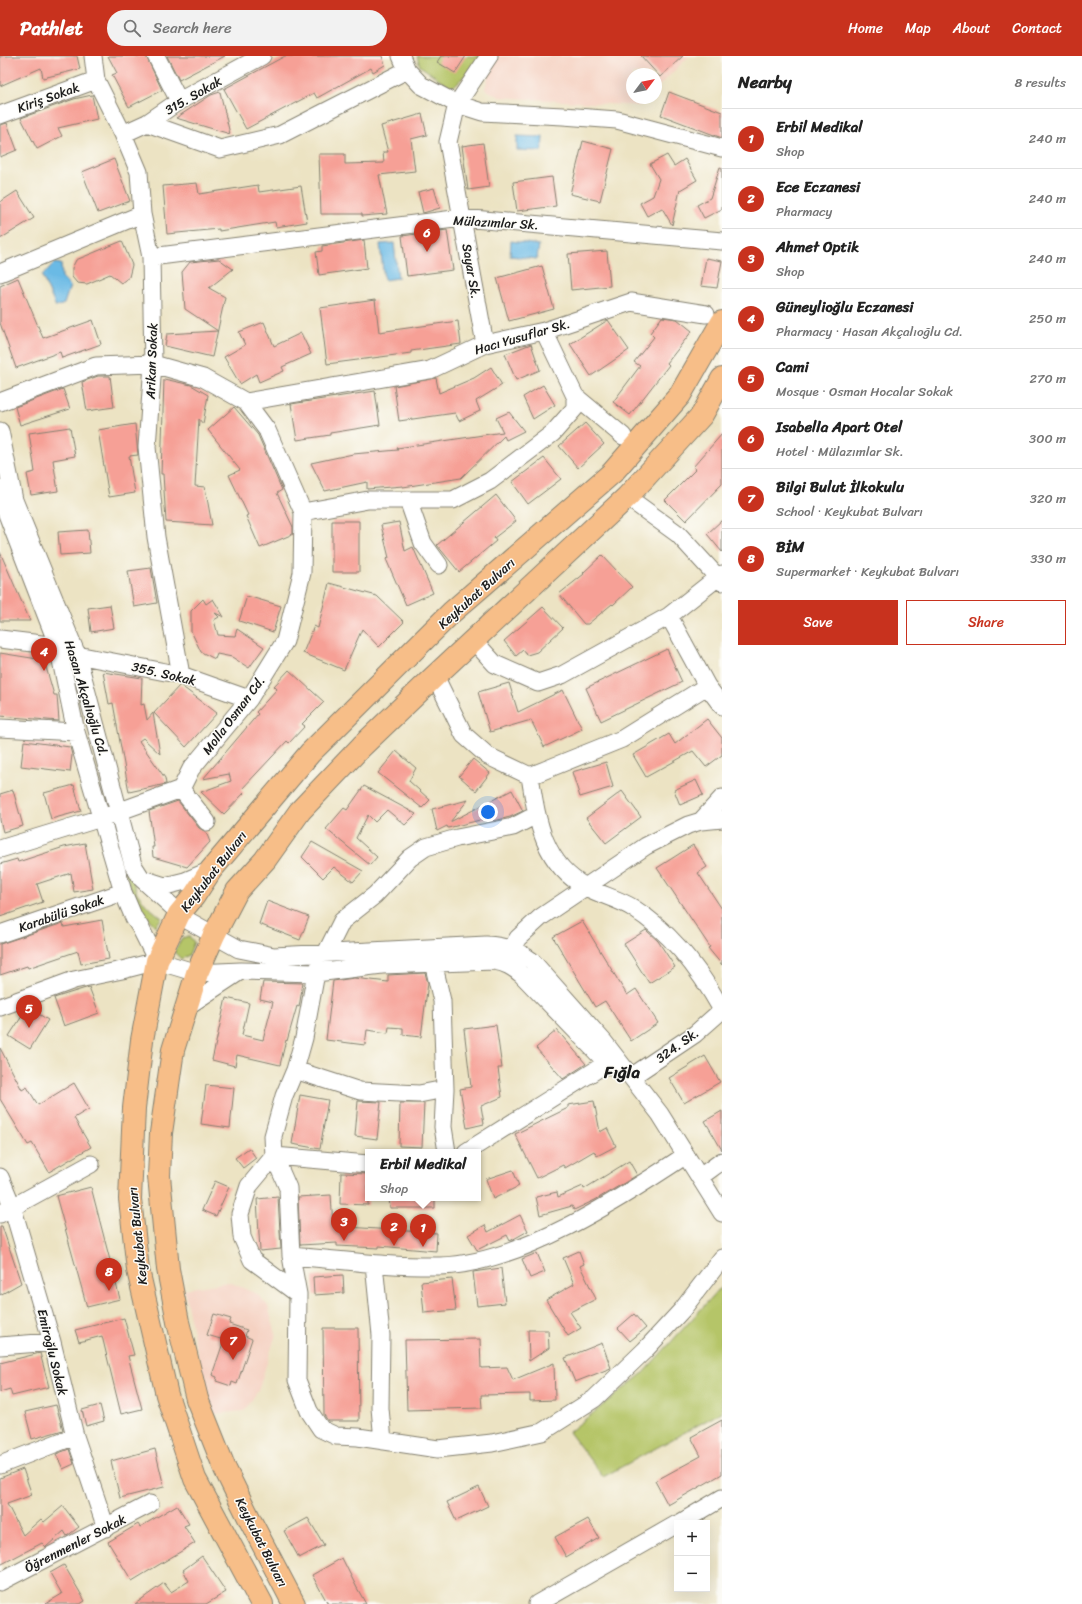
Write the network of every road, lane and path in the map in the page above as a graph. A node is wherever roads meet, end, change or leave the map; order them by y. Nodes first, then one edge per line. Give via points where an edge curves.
1 (93, 56) edge
2 (156, 56) edge
3 (262, 56) edge
4 (489, 56) edge
5 (404, 63) edge
6 (96, 80) junction
7 (179, 102) junction
8 (457, 104) junction
9 (0, 115) edge
10 (147, 123) junction
11 (123, 134) junction
12 (722, 148) edge
13 (142, 214) junction
14 (462, 218) junction
15 (722, 241) edge
16 (151, 258) junction
17 (0, 273) edge
18 (714, 318) edge
19 (544, 331) junction
20 (485, 344) junction
21 (153, 364) junction
22 (722, 379) edge
23 (575, 396) junction
24 (0, 402) edge
25 (246, 402) junction
26 (0, 431) edge
27 (623, 436) dead end
28 (0, 489) edge
29 (627, 497) junction
30 (408, 500) junction
31 (2, 509) edge
32 (304, 512) junction
33 (439, 565) dead end
34 (721, 577) edge
35 (669, 616) junction
36 (0, 639) edge
37 (474, 641) junction
38 (58, 646) junction
39 (77, 655) junction
40 (181, 675) junction
41 (434, 676) junction
42 (707, 686) junction
43 (249, 699) junction
44 (722, 706) edge
45 (0, 728) edge
46 (76, 732) junction
47 (530, 776) junction
48 (181, 789) junction
49 (722, 798) edge
50 (120, 811) junction
51 (536, 815) junction
52 (102, 818) junction
53 (722, 819) edge
54 (701, 821) junction
55 (208, 822) dead end
56 (0, 849) edge
57 (211, 870) junction
58 (142, 879) junction
59 (587, 887) junction
60 (123, 892) junction
61 (179, 914) junction
62 (0, 934) edge
63 (214, 935) junction
64 (324, 954) junction
65 (507, 956) junction
66 (157, 961) junction
67 (433, 962) junction
68 (241, 971) junction
69 (197, 973) junction
70 (316, 973) junction
71 (0, 1007) edge
72 (186, 1007) junction
73 (722, 1010) edge
74 (607, 1063) junction
75 (295, 1070) junction
76 (631, 1077) junction
77 (445, 1089) junction
78 (447, 1149) edge
79 (471, 1149) edge
80 (686, 1155) junction
81 (274, 1156) junction
82 (722, 1161) edge
83 (91, 1164) dead end
84 (365, 1164) edge
85 (0, 1177) edge
86 (700, 1177) junction
87 (6, 1210) edge
88 (722, 1213) edge
89 (291, 1256) junction
90 (722, 1258) edge
91 (374, 1264) junction
92 (298, 1294) junction
93 (52, 1342) junction
94 (0, 1346) edge
95 (75, 1436) junction
96 (383, 1441) junction
97 (0, 1464) edge
98 (722, 1498) edge
99 (150, 1504) dead end
100 (685, 1520) edge
101 (674, 1526) edge
102 (106, 1528) junction
103 (0, 1582) edge
104 (262, 1604) edge
105 (294, 1604) edge
106 (537, 1604) edge

1 - 6 street, Arikan Sokak
2 - 7 street
3 - 7 street, 315. Sokak
4 - 8 street
5 - 8 street via 421,86
5 - 10 street via 280,135 220,149
6 - 9 street, Kiriş Sokak
6 - 11 street, Arikan Sokak
7 - 10 street, 315. Sokak
8 - 12 street via 482,112 617,120
8 - 14 street, Sayar Sk. via 448,142
10 - 11 street, 315. Sokak
11 - 13 street, Arikan Sokak via 139,172
13 - 16 street, Arikan Sokak
13 - 17 street
14 - 15 street, Mülazımlar Sk.
14 - 16 street, Mülazımlar Sk.
14 - 20 street, Sayar Sk.
16 - 21 street, Arikan Sokak
18 - 19 street, Hacı Yusuflar Sk. via 631,302
18 - 57 highway, Keykubat Bulvarı via 680,394 612,473 452,612 310,753
19 - 20 street, Hacı Yusuflar Sk.
19 - 23 street
20 - 25 street, Hacı Yusuflar Sk. via 430,370
21 - 24 street, Molla Osman Cd. via 96,366
21 - 25 street, Molla Osman Cd. via 203,378
21 - 40 street, Arikan Sokak via 147,447 156,537
22 - 29 highway, Keykubat Bulvarı via 702,415
23 - 27 street
23 - 30 street via 575,408 553,433 490,481 453,500
25 - 32 street, Molla Osman Cd. via 267,430
26 - 39 street, Hasan Akçalıoğlu Cd. via 14,500
28 - 31 street, Hasan Akçalıoğlu Cd.
29 - 34 street via 678,534
29 - 37 highway, Keykubat Bulvarı
30 - 32 street via 368,500
30 - 33 street via 423,543
31 - 38 street, Hasan Akçalıoğlu Cd.
32 - 43 street, Molla Osman Cd. via 302,573 285,641
34 - 35 street
35 - 37 street via 562,675 538,683 495,664
35 - 42 street
36 - 38 street
37 - 41 highway, Keykubat Bulvarı
38 - 46 street, Hasan Akçalıoğlu Cd.
39 - 40 street, 355. Sokak
39 - 50 street, Hasan Akçalıoğlu Cd.
40 - 43 street, 355. Sokak
41 - 47 street via 464,735 488,756
41 - 63 highway, Keykubat Bulvarı via 362,746 300,812 265,860 238,891
42 - 44 street
42 - 47 street via 622,739
43 - 48 street, Molla Osman Cd. via 191,769
45 - 46 street
46 - 52 street, Hasan Akçalıoğlu Cd.
47 - 51 street
48 - 50 street
48 - 55 street
49 - 54 street
50 - 52 street
50 - 58 street, Hasan Akçalıoğlu Cd. via 133,865
51 - 59 street via 546,847 554,859 563,870
51 - 64 street via 513,827 456,838 426,847 410,858 375,895 342,921
52 - 56 street
52 - 60 street, Hasan Akçalıoğlu Cd.
53 - 54 street
54 - 59 street via 646,846
57 - 58 street via 185,881 164,886
57 - 61 highway, Keykubat Bulvarı
58 - 61 street, Hasan Akçalıoğlu Cd.
59 - 65 street via 541,917 518,938
59 - 73 street via 633,907 653,922 692,962
60 - 62 street, Karabülü Sokak
60 - 66 street, Hasan Akçalıoğlu Cd.
61 - 63 street, Hasan Akçalıoğlu Cd.
61 - 66 highway, Keykubat Bulvarı
63 - 64 street, Hasan Akçalıoğlu Cd. via 239,949 274,956
63 - 69 highway, Keykubat Bulvarı
64 - 65 street, Hasan Akçalıoğlu Cd. via 486,945
64 - 70 street
65 - 67 street via 494,961
65 - 74 street via 522,975
65 - 76 street via 532,961 604,1042
66 - 69 street
66 - 71 street via 74,980
66 - 104 highway, Keykubat Bulvarı via 142,1040 134,1108 130,1199 138,1270 167,1395 195,1479
67 - 70 street
67 - 77 street via 442,1001
68 - 69 street
68 - 70 street
68 - 72 street
69 - 72 highway, Keykubat Bulvarı
70 - 75 street via 304,1038
72 - 105 highway, Keykubat Bulvarı via 173,1050 161,1133 159,1176 168,1269 197,1399 225,1469
73 - 76 street, 324. Sk. via 694,1034
74 - 76 street
74 - 79 street
75 - 77 street via 360,1091 419,1094
75 - 81 street via 284,1096 273,1136
76 - 80 street via 660,1114
77 - 78 street via 443,1127
80 - 86 street
80 - 91 street via 633,1190 581,1219 492,1258 441,1266
81 - 84 street
81 - 89 street via 288,1188
81 - 92 street via 249,1186 240,1214 242,1237 252,1260
82 - 86 street
83 - 87 street
85 - 87 street, Emiroğlu Sokak
86 - 88 street
87 - 93 street, Emiroğlu Sokak
89 - 91 street
89 - 92 street
90 - 96 street via 682,1310 645,1350 594,1399 542,1432 492,1444 438,1449
91 - 96 street via 382,1335 380,1408
92 - 96 street via 297,1380 309,1411 321,1429 336,1436
93 - 94 street
93 - 95 street, Emiroğlu Sokak
95 - 97 street
95 - 102 street, Emiroğlu Sokak
98 - 100 street
99 - 102 street, Öğrenmenler Sokak
101 - 106 street
102 - 103 street, Öğrenmenler Sokak

